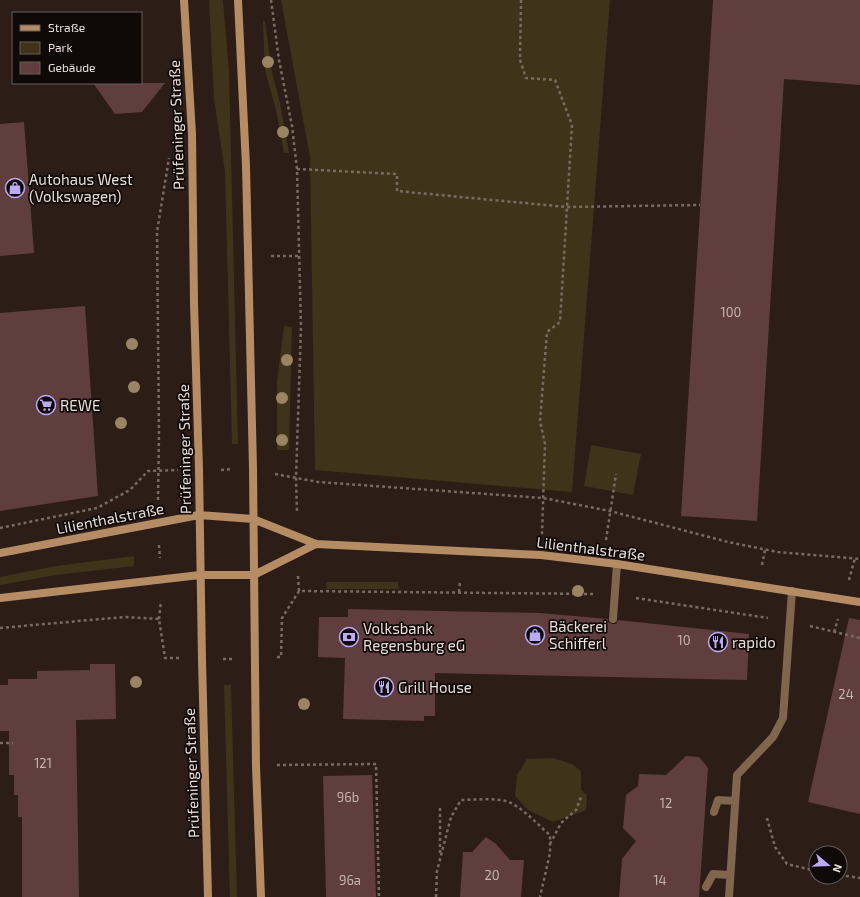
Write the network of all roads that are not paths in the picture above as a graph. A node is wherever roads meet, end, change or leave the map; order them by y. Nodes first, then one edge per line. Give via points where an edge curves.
1 (184, 0) edge
2 (238, 0) edge
3 (200, 515) junction
4 (254, 519) junction
5 (316, 544) junction
6 (0, 553) edge
7 (617, 564) junction
8 (200, 575) junction
9 (254, 575) junction
10 (792, 591) junction
11 (0, 598) edge
12 (860, 602) edge
13 (613, 619) dead end
14 (735, 801) junction
15 (714, 812) dead end
16 (730, 875) junction
17 (706, 887) dead end
18 (208, 897) edge
19 (260, 897) edge
20 (729, 897) edge

1 - 3 street, Prüfeninger Straße via 192,134
2 - 4 street via 246,166
3 - 4 street, Lilienthalstraße
3 - 6 street, Lilienthalstraße
3 - 8 street, Prüfeninger Straße
4 - 5 street, Lilienthalstraße
4 - 9 street
5 - 7 street, Lilienthalstraße via 541,555
5 - 9 street, Lilienthalstraße
7 - 10 street, Lilienthalstraße
7 - 13 lane
8 - 9 street, Lilienthalstraße
8 - 11 street, Lilienthalstraße
8 - 18 street, Prüfeninger Straße
9 - 19 street
10 - 12 street, Lilienthalstraße
10 - 14 lane via 783,718 773,737 737,775
14 - 15 lane via 718,800
14 - 16 lane
16 - 17 lane via 713,874
16 - 20 lane

